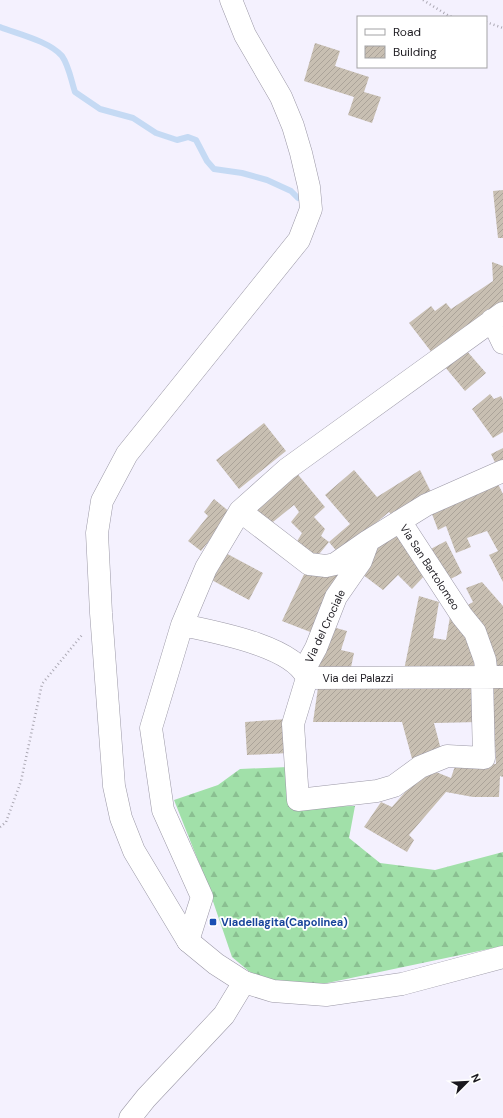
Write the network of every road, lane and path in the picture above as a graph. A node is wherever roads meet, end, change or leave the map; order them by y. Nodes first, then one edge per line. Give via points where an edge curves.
1 (231, 0) edge
2 (423, 0) edge
3 (449, 16) edge
4 (487, 22) edge
5 (503, 28) edge
6 (498, 317) edge
7 (503, 343) edge
8 (502, 474) edge
9 (240, 511) junction
10 (400, 521) junction
11 (368, 541) junction
12 (101, 613) junction
13 (182, 625) junction
14 (306, 674) junction
15 (493, 677) edge
16 (0, 827) edge
17 (188, 941) junction
18 (503, 957) edge
19 (244, 982) junction
20 (130, 1118) edge

1 - 12 street via 245,35 281,97 293,126 309,187 311,209 299,240 127,454 102,501 98,533
2 - 3 path
4 - 5 path
6 - 7 street
6 - 9 street via 287,469
8 - 10 street via 426,506
9 - 11 street, Via San Bartolomeo via 309,564 335,564
9 - 13 street via 206,568
10 - 11 street, Via San Bartolomeo
10 - 15 street, Via San Bartolomeo via 475,632
11 - 14 street, Via del Crociale via 361,561 336,597
12 - 16 path via 42,684 21,781 6,822
12 - 17 street via 114,786 121,818 134,851
13 - 14 street via 228,635 279,652
13 - 17 street via 152,728 164,810 202,897
14 - 15 street, Via dei Palazzi
14 - 15 street, Via San Bartolomeo via 292,724 298,800 377,791 394,786 420,767 447,756 484,758
17 - 19 street via 216,964
18 - 19 street via 402,984 326,995 274,991
19 - 20 street via 224,1015

